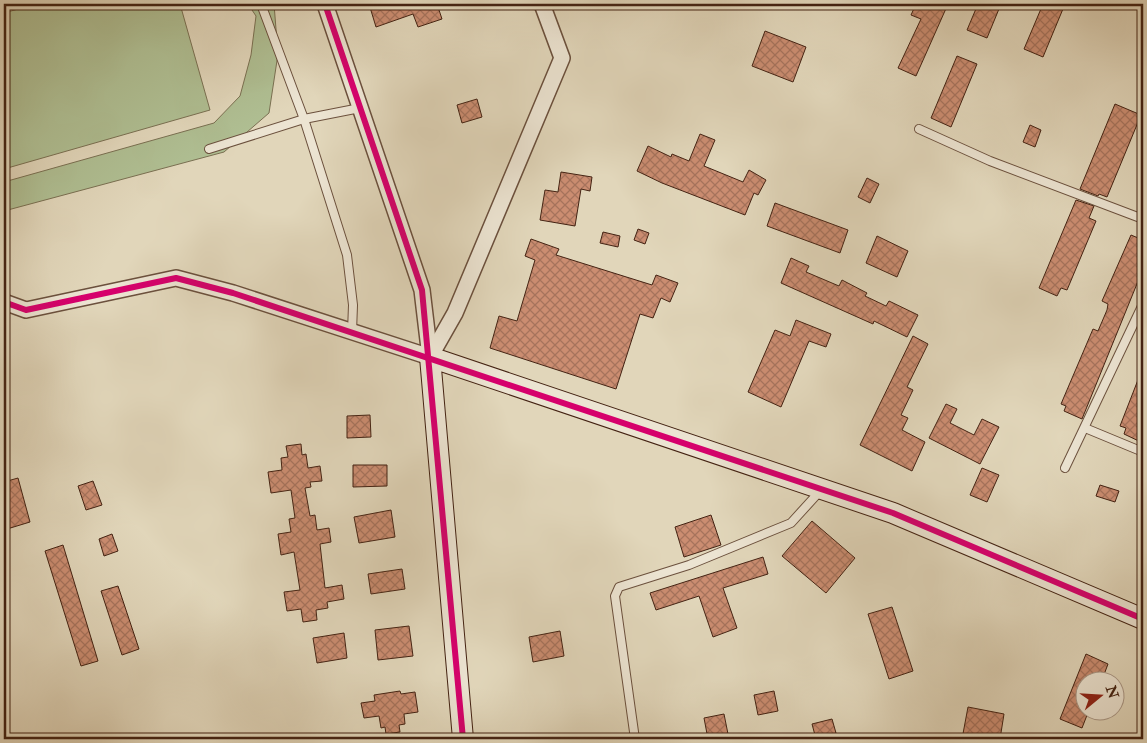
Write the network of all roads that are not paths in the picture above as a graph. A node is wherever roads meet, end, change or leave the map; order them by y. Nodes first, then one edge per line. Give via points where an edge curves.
1 (261, 4) edge
2 (325, 4) edge
3 (542, 4) edge
4 (360, 108) junction
5 (304, 119) junction
6 (919, 129) dead end
7 (209, 149) dead end
8 (1143, 219) edge
9 (4, 302) edge
10 (1143, 304) edge
11 (352, 332) junction
12 (430, 357) junction
13 (1085, 428) junction
14 (1143, 452) edge
15 (1065, 468) dead end
16 (822, 489) junction
17 (1143, 619) edge
18 (463, 739) edge
19 (635, 739) edge

1 - 5 lane
2 - 4 street
3 - 12 street via 562,58 455,313
4 - 5 lane
4 - 12 street via 422,290
5 - 7 lane
5 - 11 lane via 347,255 353,304
6 - 8 lane via 990,161
9 - 11 street via 26,310 176,278
10 - 13 lane
11 - 12 street
12 - 16 street
12 - 18 street
13 - 14 lane
13 - 15 lane
16 - 17 street via 893,513
16 - 19 lane via 791,523 689,565 619,587 615,596

